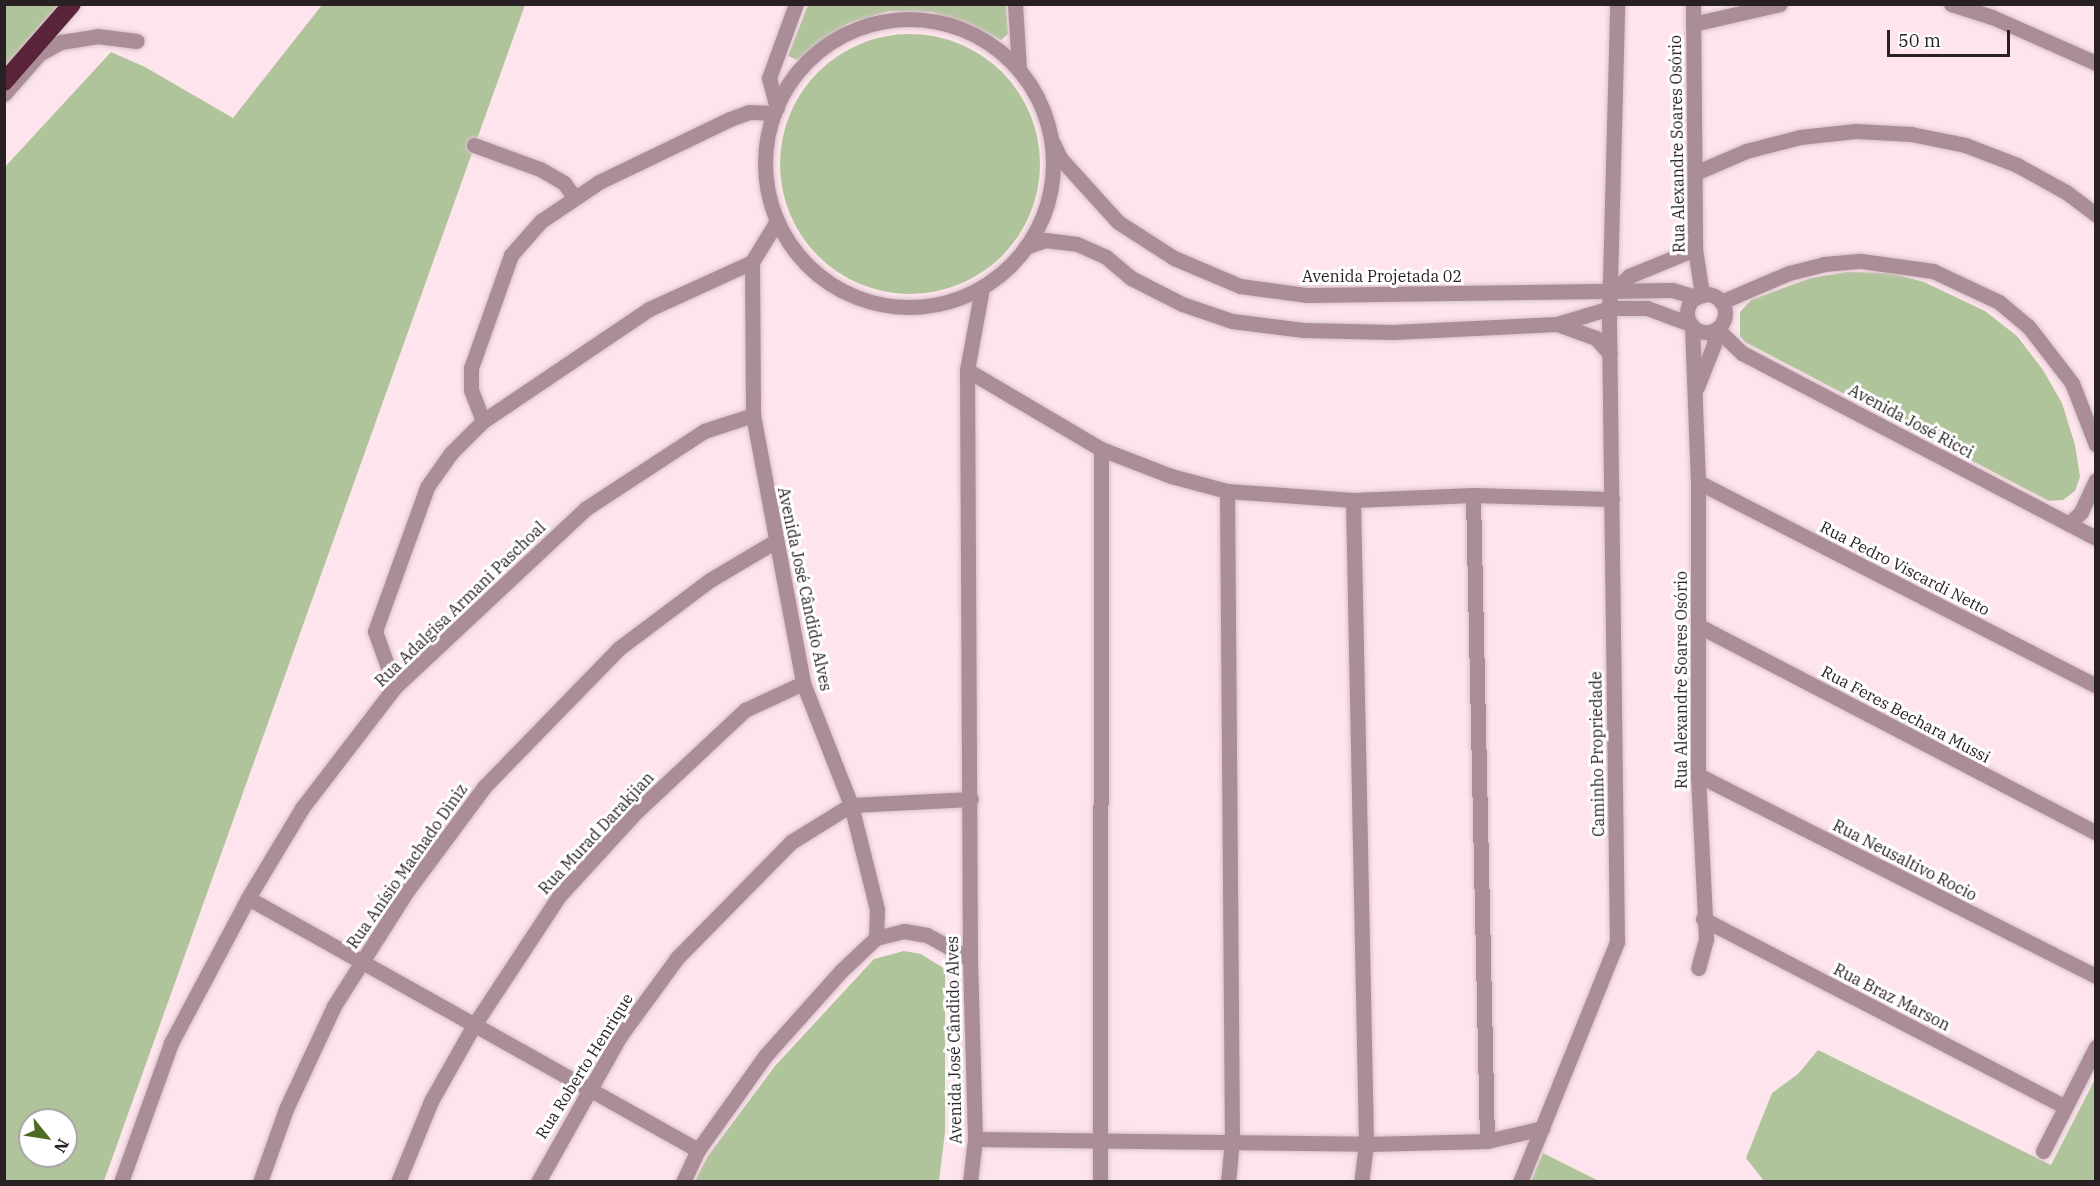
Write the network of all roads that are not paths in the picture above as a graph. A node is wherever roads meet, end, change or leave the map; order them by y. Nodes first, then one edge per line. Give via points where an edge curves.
1 (72, 4) edge
2 (796, 4) edge
3 (1015, 4) edge
4 (1617, 4) edge
5 (1693, 4) edge
6 (1780, 4) edge
7 (1951, 4) edge
8 (1975, 4) edge
9 (1992, 16) junction
10 (1693, 24) junction
11 (137, 41) dead end
12 (2093, 60) edge
13 (1019, 70) junction
14 (4, 82) edge
15 (4, 94) edge
16 (775, 111) junction
17 (1051, 139) junction
18 (474, 145) dead end
19 (1695, 173) junction
20 (574, 197) junction
21 (2096, 215) edge
22 (777, 221) junction
23 (1026, 247) junction
24 (1695, 249) junction
25 (752, 262) junction
26 (982, 288) junction
27 (1706, 295) junction
28 (1610, 301) junction
29 (1557, 324) junction
30 (1691, 325) junction
31 (1716, 329) junction
32 (1610, 354) junction
33 (967, 370) junction
34 (1696, 390) junction
35 (753, 415) junction
36 (483, 421) junction
37 (2096, 445) edge
38 (1101, 449) junction
39 (2096, 480) edge
40 (1698, 482) junction
41 (1227, 491) junction
42 (1473, 495) junction
43 (1612, 499) junction
44 (1353, 500) junction
45 (2069, 524) junction
46 (2096, 538) edge
47 (774, 542) junction
48 (1699, 626) junction
49 (803, 683) junction
50 (2096, 686) edge
51 (395, 687) junction
52 (1698, 775) junction
53 (971, 799) junction
54 (851, 805) junction
55 (2096, 833) edge
56 (248, 898) junction
57 (1703, 919) junction
58 (876, 938) junction
59 (970, 959) junction
60 (362, 962) junction
61 (1698, 968) dead end
62 (2096, 976) edge
63 (474, 1025) junction
64 (2096, 1047) edge
65 (589, 1089) junction
66 (2064, 1106) junction
67 (1543, 1128) junction
68 (975, 1139) junction
69 (1102, 1140) junction
70 (1232, 1140) junction
71 (1487, 1141) junction
72 (1366, 1144) junction
73 (698, 1150) junction
74 (2043, 1151) dead end
75 (121, 1182) edge
76 (260, 1182) edge
77 (398, 1182) edge
78 (538, 1182) edge
79 (683, 1182) edge
80 (970, 1182) edge
81 (1100, 1182) edge
82 (1228, 1182) edge
83 (1361, 1182) edge
84 (1520, 1182) edge

1 - 14 highway
2 - 16 street via 769,78
3 - 13 street
4 - 28 street, Caminho Propriedade
5 - 10 street, Rua Alexandre Soares Osório
6 - 10 street
7 - 9 street
8 - 9 street
9 - 12 street
10 - 19 street, Rua Alexandre Soares Osório
11 - 15 street via 98,36 61,42 39,54
13 - 16 street via 990,43 963,29 934,21 894,20 855,30 820,50 793,79
13 - 17 street via 1040,102
16 - 20 street via 749,112 730,119
16 - 22 street via 765,156
17 - 23 street via 1050,196
17 - 28 street, Avenida Projetada 02 via 1060,158 1118,222 1174,258 1240,286 1306,295
18 - 20 street via 540,169 564,183
19 - 21 street via 1746,151 1800,137 1856,131 1911,134 1965,145 2017,165 2066,192
19 - 24 street, Rua Alexandre Soares Osório
20 - 36 street via 541,221 511,255 471,368 471,390
22 - 25 street
22 - 26 street via 793,250 820,277 871,303 928,307
23 - 26 street
23 - 29 street, Avenida Projetada 02 via 1045,240 1077,244 1106,257 1131,278 1182,304 1232,321 1303,330 1393,332
24 - 27 street, Rua Alexandre Soares Osório
24 - 28 street via 1629,276
25 - 35 street, Avenida José Cândido Alves
25 - 36 street via 649,309
26 - 33 street, Avenida José Cândido Alves
27 - 28 street, Avenida Projetada 02 via 1672,290
27 - 30 street via 1687,312
27 - 31 street via 1725,316
27 - 37 street via 1732,300 1789,273 1824,264 1861,261 1933,271 1983,293 2028,326 2072,383
28 - 29 street, Avenida Projetada 02
28 - 30 street, Avenida Projetada 02 via 1647,308
28 - 32 street, Caminho Propriedade
29 - 32 street, Avenida Projetada 02 via 1596,338
30 - 31 street via 1706,332
30 - 34 street, Rua Alexandre Soares Osório
31 - 34 street, Rua Alexandre Soares Osório
31 - 45 street, Avenida José Ricci via 1742,353
32 - 43 street, Caminho Propriedade
33 - 38 street
33 - 53 street, Avenida José Cândido Alves
34 - 40 street, Rua Alexandre Soares Osório
35 - 47 street, Avenida José Cândido Alves
35 - 51 street, Rua Adalgisa Armani Paschoal via 704,431 585,509
36 - 51 street via 451,453 427,487 375,631
38 - 41 street via 1171,476
38 - 69 street
39 - 45 street via 2081,512
40 - 48 street, Rua Alexandre Soares Osório
40 - 50 street, Rua Pedro Viscardi Netto
41 - 44 street
41 - 70 street
42 - 43 street
42 - 44 street
42 - 71 street
43 - 67 street, Caminho Propriedade via 1617,942
44 - 72 street
45 - 46 street, Avenida José Ricci
47 - 49 street, Avenida José Cândido Alves
47 - 60 street, Rua Anísio Machado Diniz via 710,580 618,649 551,715 485,786
48 - 52 street, Rua Alexandre Soares Osório
48 - 55 street, Rua Feres Bechara Mussi
49 - 54 street, Avenida José Cândido Alves
49 - 63 street, Rua Murad Darakjian via 745,710 637,811 559,896
51 - 56 street, Rua Adalgisa Armani Paschoal via 302,808
52 - 57 street, Rua Alexandre Soares Osório
52 - 62 street, Rua Neusaltivo Rocio
53 - 54 street
53 - 59 street, Avenida José Cândido Alves
54 - 58 street, Avenida José Cândido Alves via 877,909
54 - 65 street, Rua Roberto Henrique via 791,842 731,899 677,958 620,1036
56 - 60 street
56 - 75 street, Rua Adalgisa Armani Paschoal via 171,1043
57 - 61 street, Rua Alexandre Soares Osório via 1706,939
57 - 66 street, Rua Braz Marson
58 - 59 street via 904,931 927,935
58 - 73 street via 765,1056
59 - 68 street, Avenida José Cândido Alves
60 - 63 street
60 - 76 street, Rua Anísio Machado Diniz via 334,1006 296,1088
63 - 65 street
63 - 77 street, Rua Murad Darakjian via 431,1101
64 - 66 street
65 - 73 street
65 - 78 street, Rua Roberto Henrique
66 - 74 street
67 - 71 street
67 - 84 street, Caminho Propriedade
68 - 69 street
68 - 80 street, Avenida José Cândido Alves
69 - 70 street
69 - 81 street
70 - 72 street
70 - 82 street
71 - 72 street
72 - 83 street
73 - 79 street

